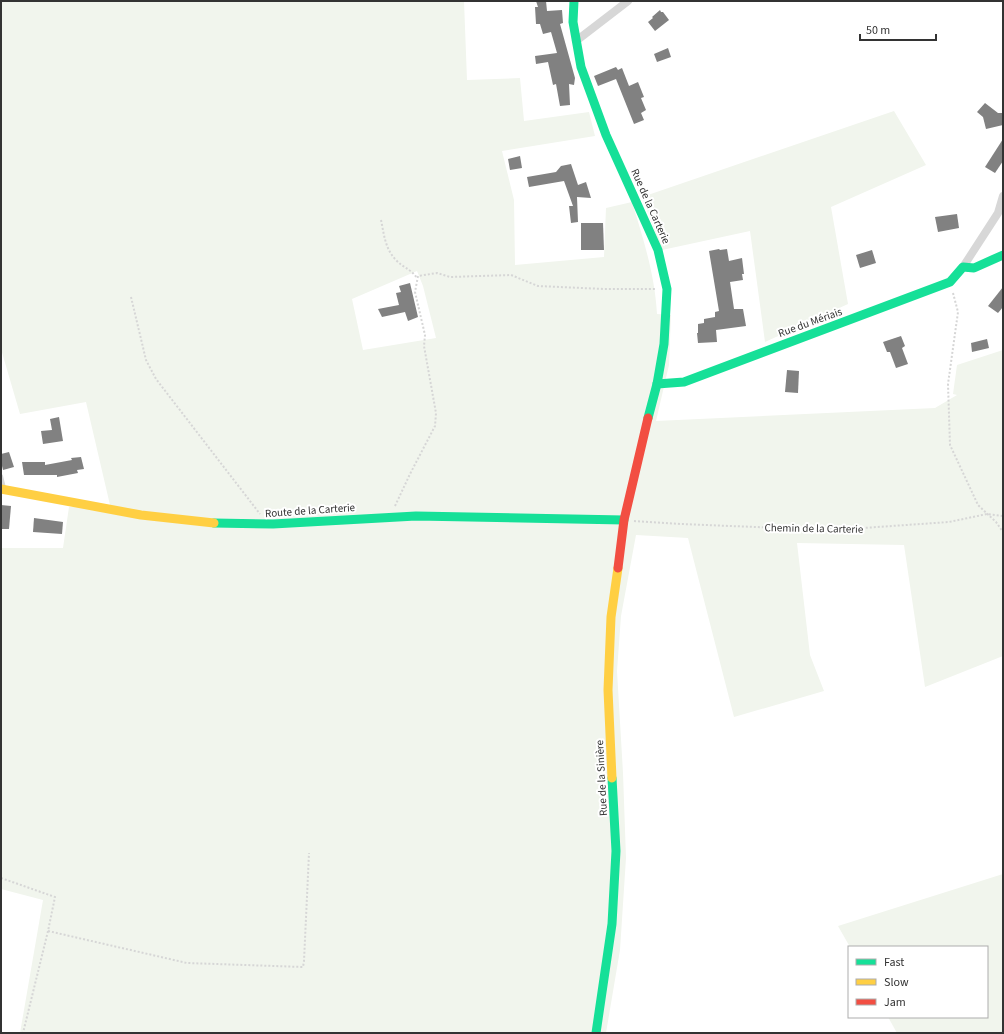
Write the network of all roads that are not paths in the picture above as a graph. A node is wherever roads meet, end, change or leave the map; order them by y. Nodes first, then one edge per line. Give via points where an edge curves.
1 (574, 1) edge
2 (628, 1) edge
3 (576, 41) junction
4 (1003, 196) edge
5 (1003, 255) edge
6 (963, 267) junction
7 (657, 384) junction
8 (1, 476) edge
9 (3, 489) edge
10 (624, 520) junction
11 (596, 1033) edge

1 - 3 street, Rue de la Carterie via 573,22
2 - 3 street
3 - 7 street, Rue de la Carterie via 590,94 658,250 667,289 664,344
4 - 6 street, Rue du Mériais via 998,213
5 - 6 street via 974,268
6 - 7 street, Rue du Mériais via 950,282 684,382
7 - 10 street, Rue de la Carterie
8 - 9 lane
9 - 10 street, Route de la Carterie via 174,520 261,525 387,516
10 - 11 street, Rue de la Sinière via 611,617 608,690 616,851 612,924

